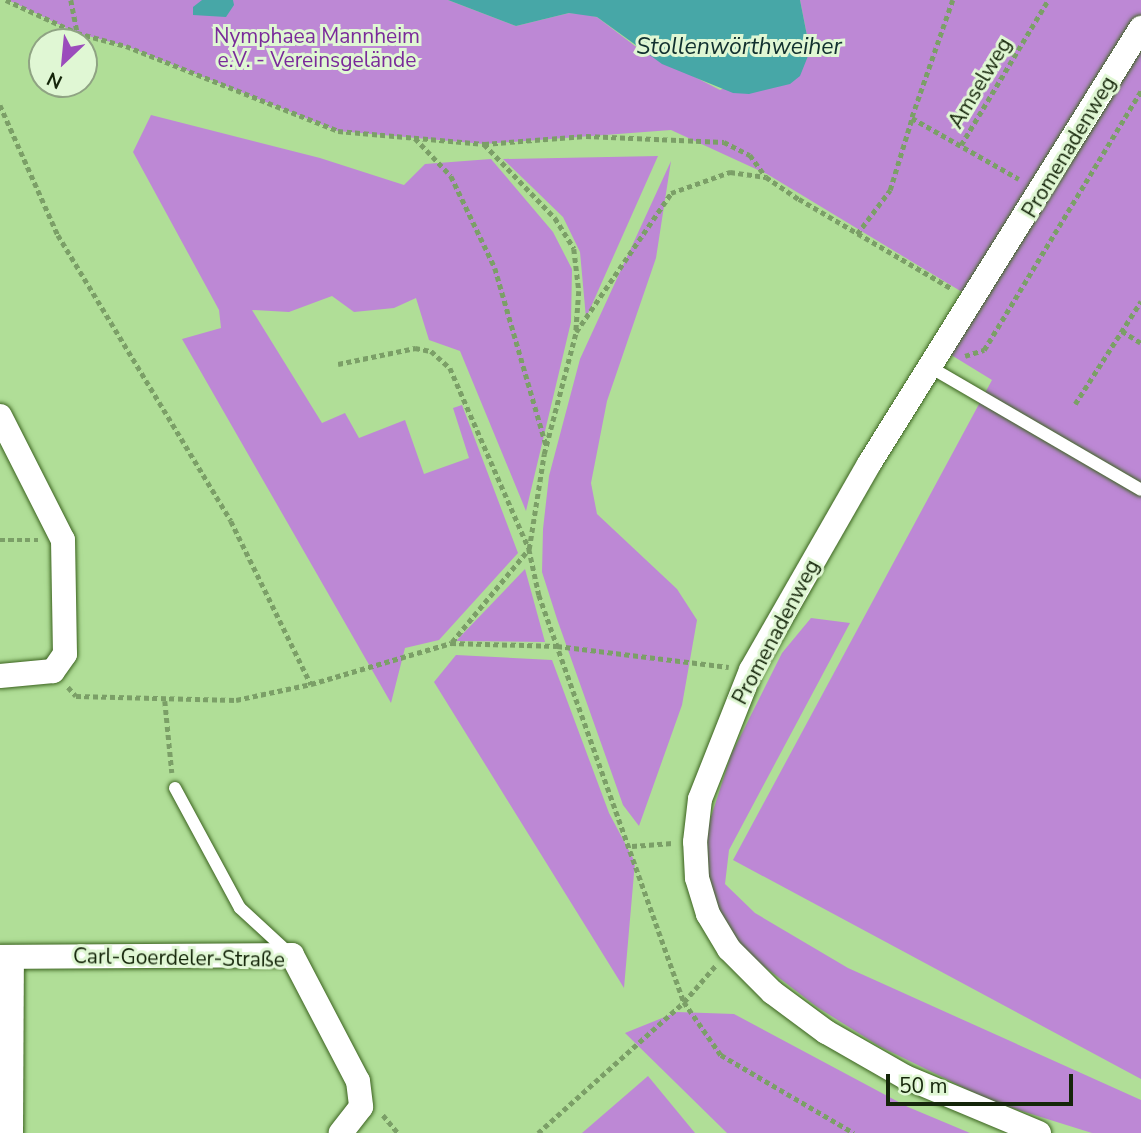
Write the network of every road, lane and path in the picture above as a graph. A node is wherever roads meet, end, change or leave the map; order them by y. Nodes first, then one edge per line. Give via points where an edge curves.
1 (6, 0) edge
2 (71, 0) edge
3 (953, 0) edge
4 (1048, 0) edge
5 (66, 28) edge
6 (76, 28) edge
7 (1141, 28) edge
8 (98, 39) edge
9 (1141, 91) edge
10 (0, 106) edge
11 (912, 118) junction
12 (415, 138) junction
13 (484, 144) junction
14 (961, 145) junction
15 (766, 177) junction
16 (1043, 191) junction
17 (857, 234) junction
18 (1141, 300) edge
19 (973, 301) junction
20 (1122, 331) junction
21 (576, 332) junction
22 (1141, 343) edge
23 (338, 364) dead end
24 (930, 367) junction
25 (1075, 404) dead end
26 (0, 416) edge
27 (546, 445) junction
28 (1141, 490) edge
29 (0, 540) edge
30 (64, 540) junction
31 (529, 550) junction
32 (451, 643) junction
33 (557, 646) junction
34 (751, 670) junction
35 (53, 671) junction
36 (0, 676) edge
37 (311, 684) junction
38 (164, 701) junction
39 (175, 788) joint
40 (695, 842) junction
41 (632, 846) junction
42 (729, 949) junction
43 (292, 955) junction
44 (6, 957) edge
45 (684, 1002) junction
46 (11, 1133) edge
47 (341, 1133) edge
48 (538, 1133) edge
49 (854, 1133) edge
50 (1039, 1133) edge

1 - 5 path
2 - 6 path
3 - 11 path
4 - 14 path, Amselweg
7 - 16 street, Promenadenweg
8 - 12 path via 338,131
9 - 24 path via 984,350
10 - 37 path via 58,235 231,521
11 - 14 path
11 - 17 path via 890,190
12 - 13 path
12 - 27 path via 451,176 495,268
13 - 15 path via 586,136 724,142 750,155
13 - 21 path via 555,218 574,249 579,291
14 - 16 path
15 - 17 path
15 - 21 path via 730,172 671,193
16 - 19 street, Promenadenweg
17 - 19 path
18 - 20 path
19 - 24 street, Promenadenweg
20 - 22 path
20 - 25 path
21 - 27 path
23 - 31 path via 415,348 431,351 450,368
24 - 28 lane
24 - 34 street, Promenadenweg
26 - 30 street
27 - 31 path
29 - 30 path
30 - 35 street via 65,654
31 - 32 path
31 - 33 path
32 - 33 path
32 - 37 path
33 - 34 path
33 - 41 path
34 - 40 street, Promenadenweg via 700,799
35 - 36 street
35 - 38 path via 76,696
37 - 38 path via 236,699
38 - 39 path via 165,741
39 - 43 lane via 240,908
40 - 41 path
40 - 42 street, Promenadenweg via 697,878 708,914
41 - 45 path
42 - 45 path
42 - 50 street, Promenadenweg via 772,992 826,1032 905,1077
43 - 44 street, Carl-Goerdeler-Straße
43 - 47 street, Carl-Goerdeler-Straße via 361,1092 361,1107
44 - 46 street
45 - 48 path
45 - 49 path via 721,1055

